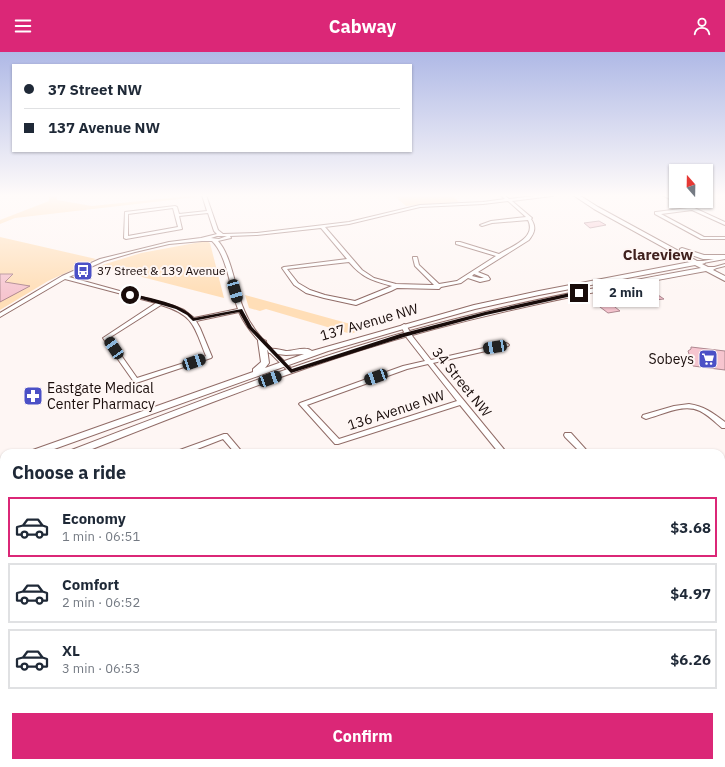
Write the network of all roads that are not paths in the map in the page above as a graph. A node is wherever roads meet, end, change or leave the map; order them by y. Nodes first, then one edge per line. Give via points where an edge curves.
1 (126, 228) edge
2 (178, 228) edge
3 (214, 228) edge
4 (299, 228) edge
5 (324, 228) edge
6 (533, 228) edge
7 (634, 228) edge
8 (642, 228) edge
9 (685, 228) edge
10 (217, 238) junction
11 (725, 238) edge
12 (458, 243) dead end
13 (661, 244) junction
14 (678, 249) junction
15 (500, 256) junction
16 (415, 258) dead end
17 (725, 258) edge
18 (350, 260) junction
19 (725, 265) edge
20 (704, 266) junction
21 (670, 272) junction
22 (475, 273) junction
23 (64, 277) junction
24 (469, 277) junction
25 (725, 277) edge
26 (627, 284) junction
27 (396, 286) junction
28 (439, 287) junction
29 (160, 303) junction
30 (240, 310) junction
31 (0, 315) edge
32 (193, 320) junction
33 (404, 326) junction
34 (408, 334) junction
35 (262, 341) junction
36 (506, 345) dead end
37 (325, 349) junction
38 (272, 351) junction
39 (430, 361) junction
40 (284, 364) junction
41 (291, 371) junction
42 (250, 376) junction
43 (462, 402) junction
44 (646, 417) dead end
45 (725, 426) edge
46 (568, 435) dead end
47 (44, 449) edge
48 (83, 449) edge
49 (190, 449) edge
50 (235, 449) edge
51 (498, 449) edge
52 (581, 449) edge

1 - 2 street via 126,238
3 - 10 street
4 - 10 street
5 - 18 street
6 - 15 street via 527,239
7 - 13 main road
8 - 14 main road
9 - 11 street via 708,239
10 - 23 street via 164,244 124,254
10 - 30 street
12 - 15 street
13 - 20 main road
13 - 21 main road via 679,259
14 - 17 main road via 703,257
14 - 20 main road
15 - 22 street
16 - 28 street via 417,265
17 - 20 street, 137 Avenue NW
18 - 27 street via 366,276
18 - 27 street via 284,268 296,284 306,290 356,303
19 - 20 street, 137 Avenue NW
20 - 21 main road, 137 Avenue NW
20 - 21 main road, 137 Avenue NW
20 - 25 main road
20 - 26 main road
21 - 25 main road
21 - 26 main road, 137 Avenue NW
21 - 33 main road, 137 Avenue NW via 539,293
22 - 24 street
22 - 24 street via 486,277 487,280
23 - 29 street
23 - 31 street
24 - 28 street
26 - 34 main road, 137 Avenue NW via 543,300
27 - 28 street
29 - 32 street via 182,310
29 - 32 street via 106,338 136,381 208,357
30 - 32 street
30 - 35 street
33 - 34 street, 34 Street NW
33 - 37 main road, 137 Avenue NW
34 - 39 street, 34 Street NW
34 - 41 main road, 137 Avenue NW
35 - 38 street
35 - 42 main road via 265,363
36 - 39 street
37 - 38 main road via 286,353
37 - 40 main road, 137 Avenue NW
38 - 40 street
39 - 43 street, 34 Street NW
39 - 43 street, 136 Avenue NW via 405,367 302,404 338,442
40 - 41 street
40 - 42 main road, 137 Avenue NW
41 - 48 main road, 137 Avenue NW
42 - 47 main road, 137 Avenue NW
43 - 51 street, 34 Street NW
44 - 45 street via 693,406 704,410
46 - 52 street
49 - 50 street via 224,436

